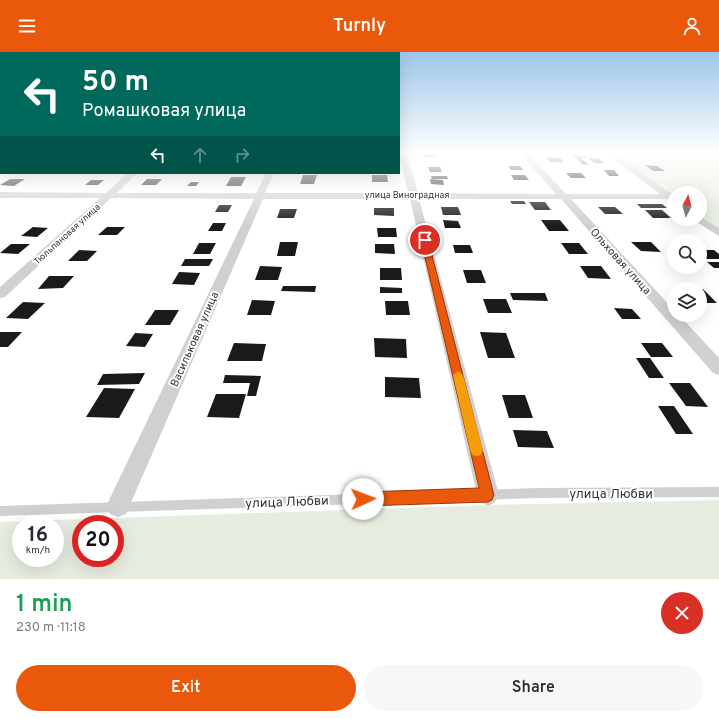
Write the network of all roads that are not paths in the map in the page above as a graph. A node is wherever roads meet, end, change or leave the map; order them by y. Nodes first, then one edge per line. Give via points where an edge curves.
1 (128, 178) edge
2 (268, 178) edge
3 (409, 178) edge
4 (546, 178) edge
5 (644, 178) edge
6 (667, 194) edge
7 (0, 195) edge
8 (109, 195) junction
9 (260, 195) junction
10 (414, 195) junction
11 (563, 196) junction
12 (667, 198) edge
13 (707, 225) edge
14 (719, 234) edge
15 (0, 294) edge
16 (719, 369) edge
17 (719, 492) edge
18 (488, 495) junction
19 (118, 506) junction
20 (0, 511) edge

1 - 8 street, Тюльпановая улица
2 - 9 street, Васильковая улица
3 - 10 street
4 - 11 street, Ольховая улица
5 - 6 street
7 - 8 street, улица Виноградная
8 - 9 street, улица Виноградная
8 - 15 street, Тюльпановая улица
9 - 10 street, улица Виноградная
9 - 19 street, Васильковая улица
10 - 11 street, улица Виноградная
10 - 18 street
11 - 12 street, улица Виноградная
11 - 16 street, Ольховая улица
13 - 14 street
17 - 18 lane, улица Любви
18 - 19 lane, улица Любви
19 - 20 lane, улица Любви

